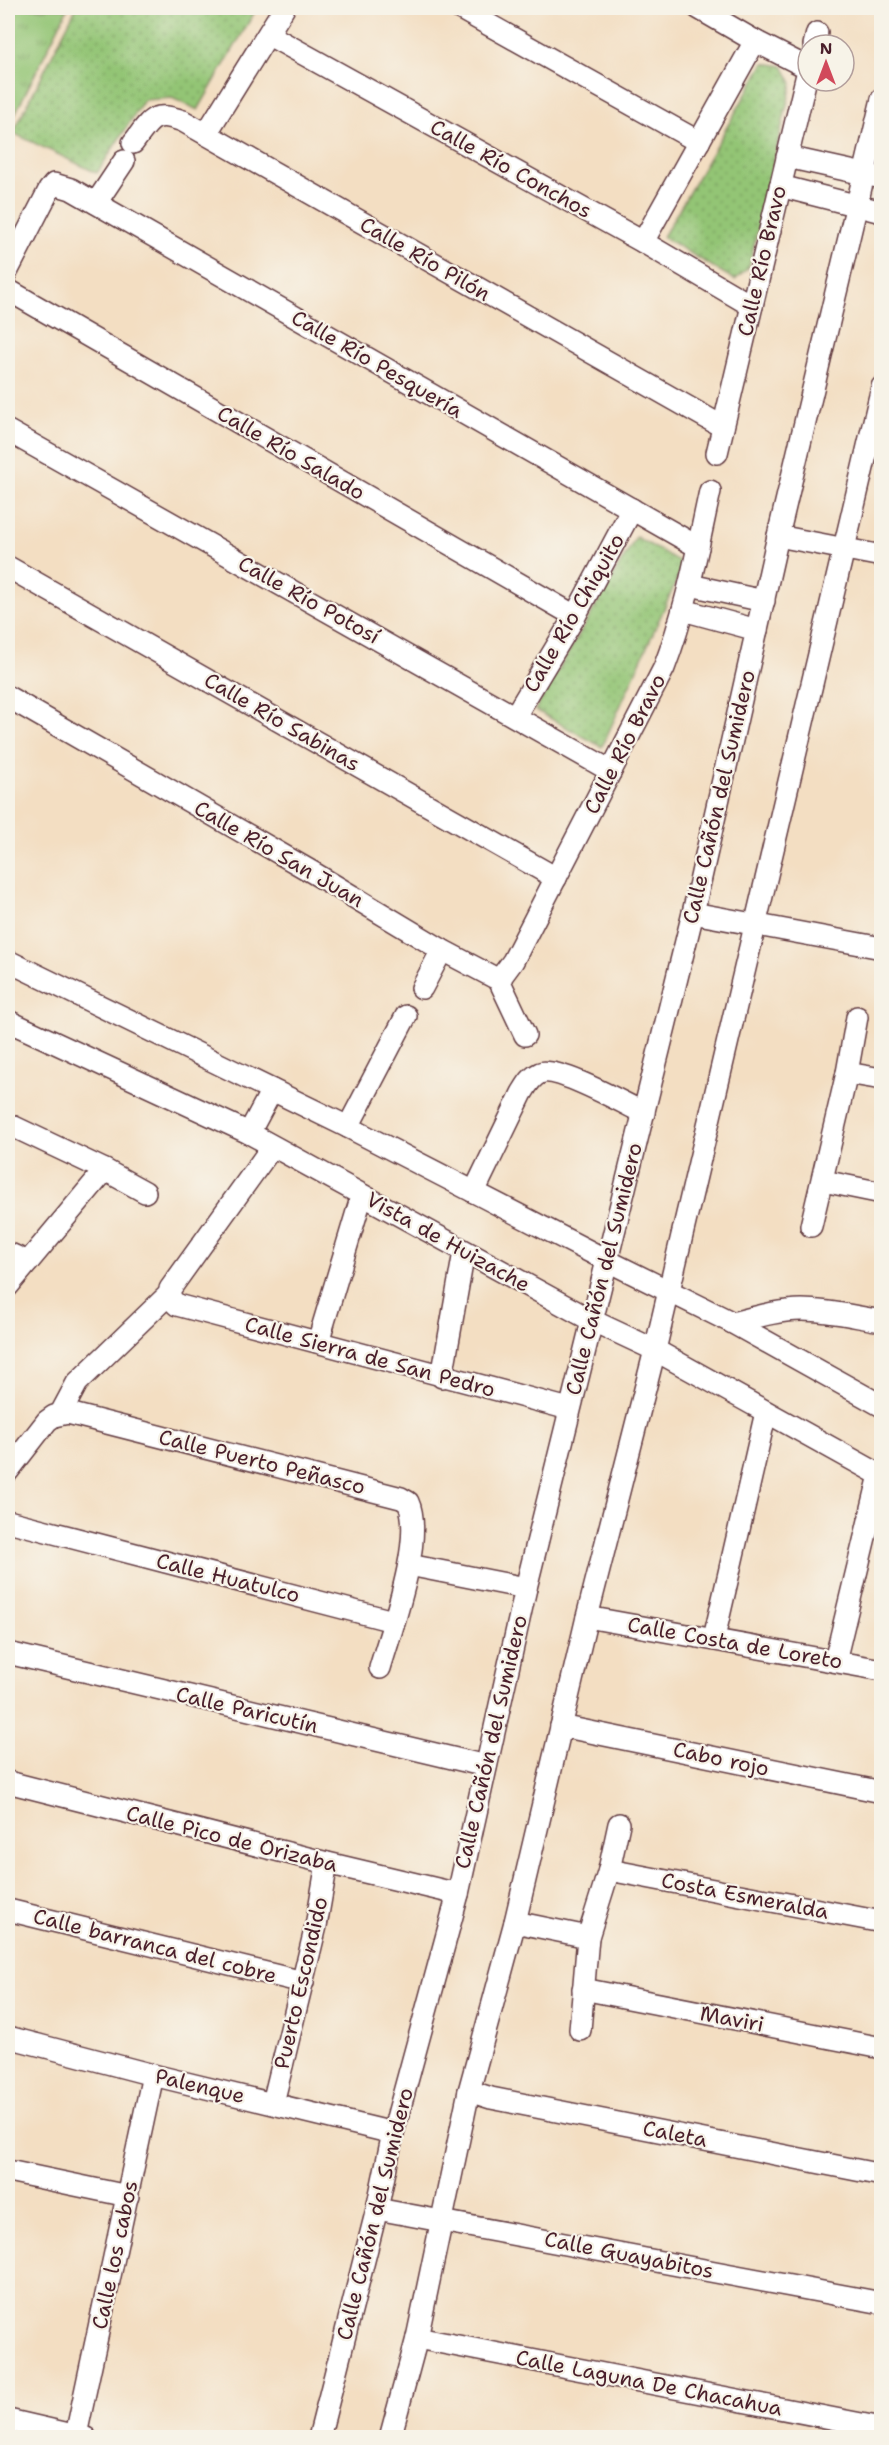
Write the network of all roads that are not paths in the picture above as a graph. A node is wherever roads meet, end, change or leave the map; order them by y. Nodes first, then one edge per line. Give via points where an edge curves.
1 (284, 8) edge
2 (459, 8) edge
3 (698, 8) edge
4 (269, 35) junction
5 (755, 41) junction
6 (796, 63) edge
7 (802, 93) edge
8 (882, 99) edge
9 (206, 134) junction
10 (699, 142) junction
11 (787, 157) junction
12 (872, 176) edge
13 (780, 186) junction
14 (96, 203) junction
15 (856, 206) junction
16 (882, 212) edge
17 (643, 242) junction
18 (8, 270) edge
19 (8, 290) edge
20 (752, 306) junction
21 (882, 387) edge
22 (878, 422) edge
23 (723, 427) junction
24 (8, 431) edge
25 (717, 453) dead end
26 (710, 491) dead end
27 (632, 510) junction
28 (778, 536) junction
29 (698, 547) junction
30 (844, 549) junction
31 (882, 556) edge
32 (8, 567) edge
33 (690, 585) junction
34 (764, 601) junction
35 (683, 610) junction
36 (575, 616) junction
37 (757, 630) junction
38 (8, 697) edge
39 (515, 716) junction
40 (610, 771) junction
41 (556, 878) junction
42 (693, 913) junction
43 (755, 924) junction
44 (882, 948) edge
45 (442, 950) junction
46 (8, 961) edge
47 (499, 980) junction
48 (422, 988) dead end
49 (406, 1016) dead end
50 (857, 1017) dead end
51 (8, 1022) edge
52 (525, 1035) dead end
53 (847, 1073) junction
54 (882, 1079) edge
55 (272, 1090) junction
56 (644, 1113) junction
57 (8, 1124) edge
58 (348, 1127) junction
59 (249, 1134) junction
60 (272, 1147) junction
61 (105, 1170) junction
62 (823, 1181) junction
63 (145, 1192) dead end
64 (474, 1192) junction
65 (882, 1193) edge
66 (362, 1195) junction
67 (811, 1226) dead end
68 (464, 1252) junction
69 (8, 1253) edge
70 (606, 1260) junction
71 (28, 1262) junction
72 (8, 1286) edge
73 (668, 1291) junction
74 (171, 1297) junction
75 (591, 1320) junction
76 (882, 1322) edge
77 (733, 1323) junction
78 (318, 1342) junction
79 (655, 1350) junction
80 (442, 1377) junction
81 (882, 1406) edge
82 (569, 1409) junction
83 (766, 1412) junction
84 (57, 1414) junction
85 (8, 1472) edge
86 (881, 1475) edge
87 (8, 1521) edge
88 (409, 1565) junction
89 (526, 1588) junction
90 (587, 1617) junction
91 (393, 1621) junction
92 (714, 1638) junction
93 (8, 1653) edge
94 (835, 1661) junction
95 (380, 1668) dead end
96 (882, 1670) edge
97 (561, 1726) junction
98 (486, 1766) junction
99 (8, 1782) edge
100 (882, 1792) edge
101 (619, 1824) dead end
102 (327, 1863) junction
103 (609, 1870) junction
104 (458, 1894) junction
105 (8, 1910) edge
106 (515, 1922) junction
107 (882, 1922) edge
108 (588, 1937) junction
109 (303, 1982) junction
110 (583, 1989) junction
111 (580, 2030) dead end
112 (8, 2037) edge
113 (882, 2048) edge
114 (153, 2075) junction
115 (469, 2091) junction
116 (273, 2103) junction
117 (393, 2133) junction
118 (8, 2175) edge
119 (882, 2175) edge
120 (128, 2196) junction
121 (377, 2209) junction
122 (440, 2219) junction
123 (882, 2303) edge
124 (417, 2338) junction
125 (8, 2420) edge
126 (882, 2428) edge
127 (81, 2436) edge
128 (319, 2438) edge
129 (390, 2438) edge

1 - 4 street
2 - 10 street
3 - 5 street
4 - 9 street
4 - 17 street, Calle Río Conchos
5 - 6 street
5 - 10 street
7 - 11 street, Calle Río Bravo
8 - 12 street, Calle Cañón del Sumidero
9 - 14 street, Calle Río Pilón via 160,115 152,118
9 - 23 street, Calle Río Pilón
10 - 17 street
11 - 12 street
11 - 13 street, Calle Río Bravo
12 - 15 street, Calle Cañón del Sumidero
13 - 15 street
13 - 20 street, Calle Río Bravo
14 - 18 street, Calle Río Pesquería via 54,184
14 - 27 street, Calle Río Pesquería
15 - 16 street
15 - 28 street, Calle Cañón del Sumidero
17 - 20 street, Calle Río Conchos
19 - 36 street, Calle Río Salado
20 - 23 street, Calle Río Bravo
21 - 22 street
22 - 30 street
23 - 25 street, Calle Río Bravo
24 - 39 street, Calle Río Potosí
26 - 29 street, Calle Río Bravo
27 - 29 street, Calle Río Pesquería
27 - 36 street, Calle Río Chiquito
28 - 30 street
28 - 34 street, Calle Cañón del Sumidero
29 - 33 street, Calle Río Bravo
30 - 31 street
30 - 43 street
32 - 41 street, Calle Río Sabinas
33 - 34 street
33 - 35 street, Calle Río Bravo
34 - 37 street, Calle Cañón del Sumidero
35 - 37 street
35 - 40 street, Calle Río Bravo via 664,668
36 - 39 street, Calle Río Chiquito
37 - 42 street, Calle Cañón del Sumidero
38 - 45 street, Calle Río San Juan
39 - 40 street, Calle Río Potosí
40 - 41 street, Calle Río Bravo
41 - 47 street, Calle Río Bravo
42 - 43 street
42 - 56 street, Calle Cañón del Sumidero
43 - 44 street
43 - 73 street
45 - 47 street, Calle Río San Juan
45 - 48 street
46 - 55 street
47 - 52 street
49 - 58 street
50 - 53 street
51 - 59 street, Vista de Huizache
53 - 54 street
53 - 62 street
55 - 58 street
55 - 59 street
56 - 64 street via 563,1074 542,1072 532,1078 522,1093
56 - 70 street, Calle Cañón del Sumidero
57 - 61 street
58 - 64 street
59 - 60 street, Vista de Huizache
60 - 66 street, Vista de Huizache
60 - 74 street via 170,1289
61 - 63 street
61 - 71 street
62 - 65 street
62 - 67 street
64 - 70 street
66 - 68 street, Vista de Huizache
66 - 78 street
68 - 75 street, Vista de Huizache
68 - 80 street
69 - 71 street
70 - 73 street
70 - 75 street, Calle Cañón del Sumidero
71 - 72 street
73 - 77 street
73 - 79 street
74 - 78 street, Calle Sierra de San Pedro via 177,1305
74 - 84 street via 77,1383
75 - 79 street, Vista de Huizache
75 - 82 street, Calle Cañón del Sumidero
76 - 77 street via 802,1310 772,1312
77 - 81 street
78 - 80 street, Calle Sierra de San Pedro
79 - 83 street, Vista de Huizache
79 - 90 street
80 - 82 street, Calle Sierra de San Pedro
82 - 89 street, Calle Cañón del Sumidero
83 - 86 street, Vista de Huizache
83 - 92 street
84 - 85 street via 47,1421
84 - 88 street, Calle Puerto Peñasco via 68,1413 401,1498 408,1503 412,1520
86 - 94 street
87 - 91 street, Calle Huatulco
88 - 89 street
88 - 91 street
89 - 98 street, Calle Cañón del Sumidero
90 - 92 street, Calle Costa de Loreto
90 - 97 street
91 - 95 street
92 - 94 street, Calle Costa de Loreto
93 - 98 street, Calle Paricutín
94 - 96 street, Calle Costa de Loreto
97 - 100 street, Cabo rojo
97 - 106 street
98 - 104 street, Calle Cañón del Sumidero
99 - 102 street, Calle Pico de Orizaba
101 - 103 street
102 - 104 street, Calle Pico de Orizaba
102 - 109 street, Puerto Escondido
103 - 107 street, Costa Esmeralda
103 - 108 street
104 - 117 street, Calle Cañón del Sumidero
105 - 109 street, Calle barranca del cobre
106 - 108 street
106 - 115 street
108 - 110 street
109 - 116 street, Puerto Escondido
110 - 111 street
110 - 113 street, Maviri
112 - 114 street, Palenque
114 - 116 street, Palenque
114 - 120 street, Calle los cabos
115 - 119 street, Caleta
115 - 122 street
116 - 117 street, Palenque
117 - 121 street, Calle Cañón del Sumidero
118 - 120 street
120 - 127 street, Calle los cabos
121 - 122 street, Calle Guayabitos
121 - 128 street, Calle Cañón del Sumidero
122 - 123 street, Calle Guayabitos
122 - 124 street
124 - 126 street, Calle Laguna De Chacahua
124 - 129 street
125 - 127 street

